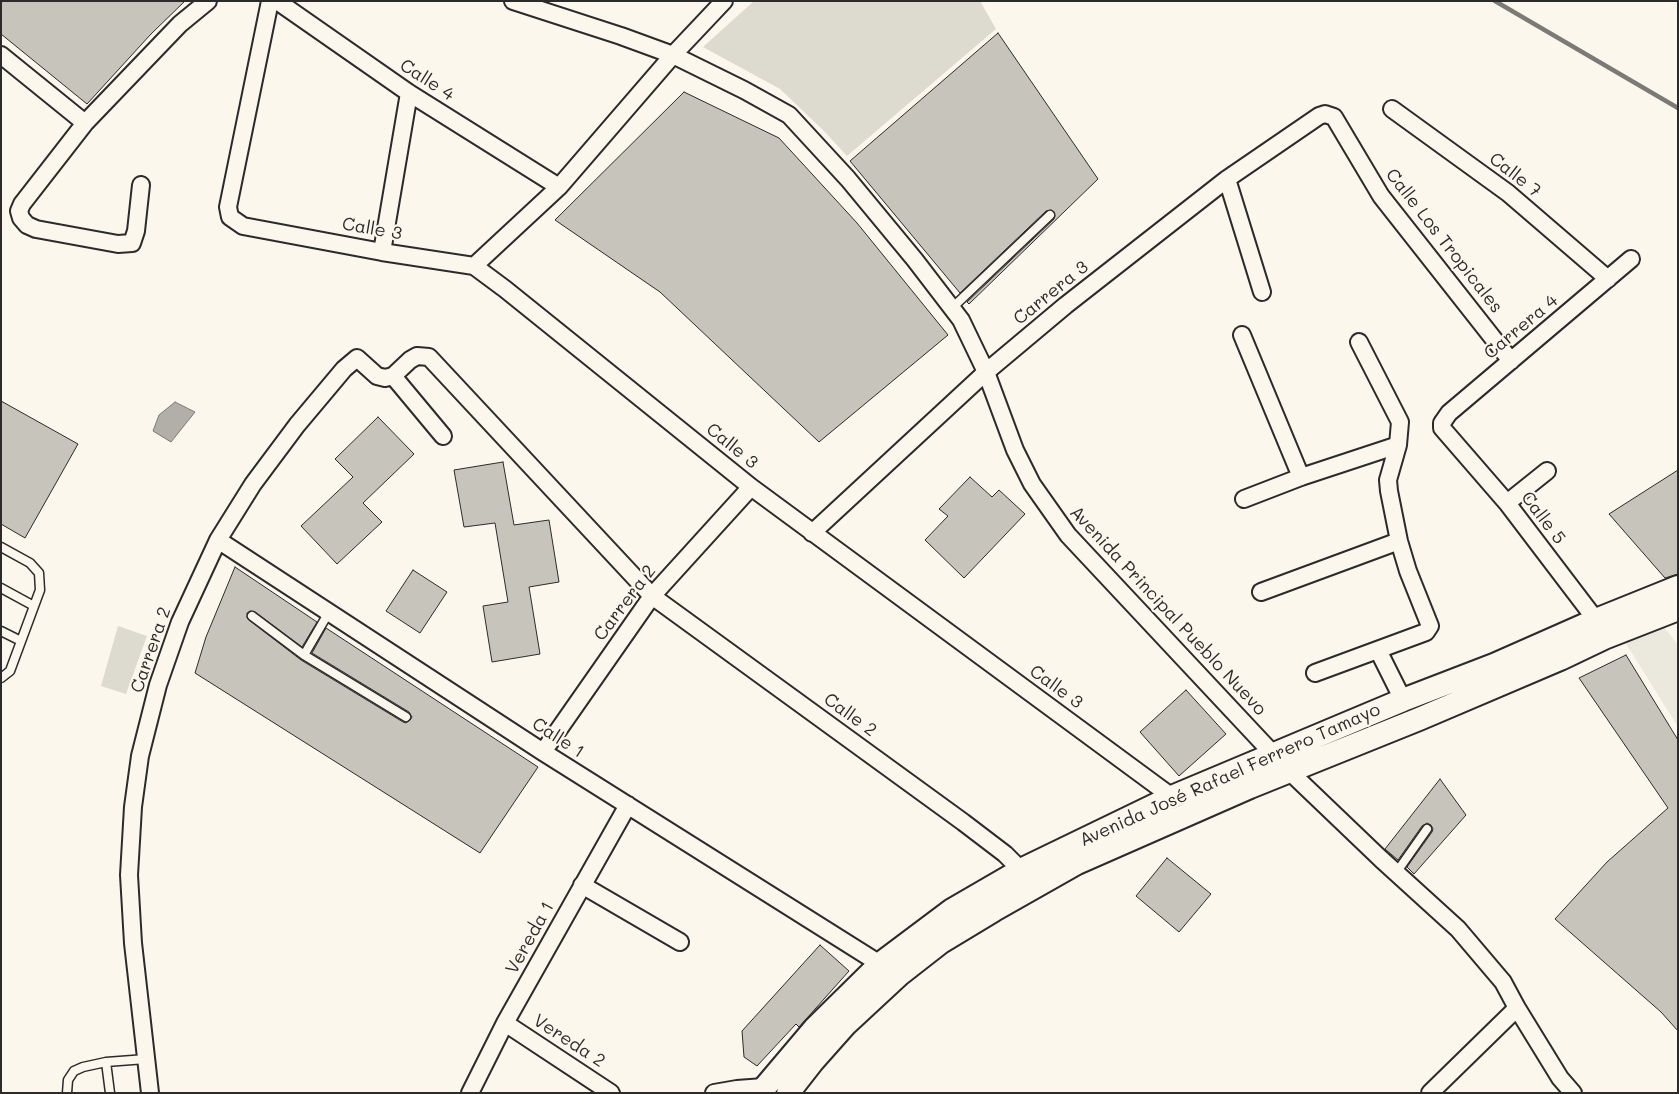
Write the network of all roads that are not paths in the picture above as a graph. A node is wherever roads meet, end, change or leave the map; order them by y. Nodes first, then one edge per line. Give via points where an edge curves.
1 (208, 1) edge
2 (270, 1) edge
3 (277, 1) edge
4 (513, 1) edge
5 (724, 1) edge
6 (1, 55) edge
7 (673, 56) junction
8 (409, 93) junction
9 (1392, 109) dead end
10 (1334, 117) joint
11 (85, 123) junction
12 (1227, 180) junction
13 (141, 185) dead end
14 (559, 187) junction
15 (1050, 215) dead end
16 (382, 252) junction
17 (1631, 259) dead end
18 (474, 266) junction
19 (1608, 279) junction
20 (1262, 292) dead end
21 (952, 308) junction
22 (1242, 335) dead end
23 (1359, 342) dead end
24 (1511, 361) junction
25 (986, 372) junction
26 (393, 376) junction
27 (1442, 428) joint
28 (443, 436) dead end
29 (1398, 445) junction
30 (1547, 471) dead end
31 (1300, 477) junction
32 (751, 487) junction
33 (1244, 500) dead end
34 (1507, 503) junction
35 (812, 533) junction
36 (218, 540) junction
37 (1399, 541) junction
38 (1, 547) edge
39 (1678, 587) edge
40 (1, 588) edge
41 (1261, 592) dead end
42 (652, 596) junction
43 (34, 606) junction
44 (1678, 609) edge
45 (329, 612) junction
46 (252, 616) dead end
47 (1600, 629) junction
48 (1, 631) edge
49 (21, 642) junction
50 (1378, 650) junction
51 (304, 655) junction
52 (1315, 673) dead end
53 (1, 678) edge
54 (1403, 700) junction
55 (406, 717) dead end
56 (542, 752) junction
57 (1273, 754) junction
58 (1289, 771) junction
59 (1172, 797) junction
60 (628, 805) junction
61 (1427, 829) dead end
62 (1396, 873) junction
63 (1026, 879) junction
64 (582, 885) junction
65 (680, 942) dead end
66 (880, 964) junction
67 (1517, 1008) junction
68 (505, 1023) junction
69 (146, 1059) junction
70 (106, 1062) junction
71 (762, 1090) edge
72 (67, 1093) edge
73 (110, 1093) edge
74 (150, 1093) edge
75 (470, 1093) edge
76 (611, 1093) edge
77 (714, 1093) edge
78 (788, 1093) edge
79 (1430, 1093) edge
80 (1573, 1093) edge

1 - 11 street via 180,24
2 - 16 street, Calle 3 via 228,207 230,217 243,226
3 - 8 street, Calle 4
4 - 7 street, Avenida Principal Pueblo Nuevo
5 - 7 street
6 - 11 street
7 - 14 street
7 - 21 street, Avenida Principal Pueblo Nuevo via 789,116 848,179
8 - 14 street, Calle 4
8 - 16 street
9 - 19 street, Calle 7 via 1508,193
10 - 12 street, Carrera 3 via 1330,114 1319,116
10 - 24 street, Calle Los Tropicales via 1381,196
11 - 13 street via 22,204 19,211 27,225 118,244 132,243
12 - 20 street
12 - 25 street, Carrera 3 via 1066,305
14 - 18 street
15 - 21 lane
16 - 18 street, Calle 3
17 - 19 street, Carrera 4
18 - 32 street, Calle 3
19 - 24 street, Carrera 4
21 - 25 street, Avenida Principal Pueblo Nuevo
22 - 31 street
23 - 29 street via 1400,422
24 - 27 street, Carrera 4 via 1449,413
25 - 35 street, Carrera 3
25 - 57 street, Avenida Principal Pueblo Nuevo via 1015,450 1032,484 1068,535
26 - 28 street
26 - 36 street, Carrera 2 via 377,376 357,358 344,369 253,484
26 - 42 street, Calle 2 via 417,356 429,357
27 - 34 street, Calle 5
29 - 31 street
29 - 37 street via 1388,480
30 - 34 street
31 - 33 street
32 - 35 street, Calle 3
32 - 42 street, Carrera 2
34 - 47 street, Calle 5
35 - 59 street, Calle 3
36 - 45 street, Calle 1
36 - 69 street, Carrera 2 via 180,622 161,676 140,756 129,874
37 - 41 street
37 - 50 street via 1430,626 1426,632
38 - 43 lane via 30,563 39,574 40,590
39 - 47 street, Avenida José Rafael Ferrero Tamayo
40 - 43 lane
42 - 56 street, Carrera 2
42 - 63 street, Calle 2 via 963,822 1005,854
43 - 49 lane
44 - 47 street, Avenida José Rafael Ferrero Tamayo
45 - 51 lane
45 - 56 street, Calle 1
46 - 51 lane
47 - 54 street, Avenida José Rafael Ferrero Tamayo
47 - 58 street, Avenida José Rafael Ferrero Tamayo via 1560,659
48 - 49 lane
49 - 53 lane via 10,671
50 - 52 street
50 - 54 street
51 - 55 lane
54 - 57 street, Avenida José Rafael Ferrero Tamayo
56 - 60 street, Calle 1
57 - 58 street, Avenida Principal Pueblo Nuevo
57 - 59 street, Avenida José Rafael Ferrero Tamayo
58 - 62 street, Avenida Principal Pueblo Nuevo
58 - 63 street, Avenida José Rafael Ferrero Tamayo via 1077,863
59 - 63 street, Avenida José Rafael Ferrero Tamayo
60 - 64 street, Vereda 1
60 - 66 street, Calle 1
61 - 62 lane
62 - 67 street, Avenida Principal Pueblo Nuevo via 1458,929 1503,982
63 - 66 street, Avenida José Rafael Ferrero Tamayo via 952,910
63 - 78 street, Avenida José Rafael Ferrero Tamayo via 900,974 845,1025
64 - 65 street
64 - 68 street, Vereda 1
66 - 71 street, Avenida José Rafael Ferrero Tamayo via 815,1028
67 - 79 street
67 - 80 street, Avenida Principal Pueblo Nuevo via 1560,1078
68 - 75 street, Vereda 1
68 - 76 street, Vereda 2
69 - 70 lane
69 - 74 street, Carrera 2
70 - 72 lane via 74,1072 68,1080
70 - 73 lane
71 - 77 street via 737,1089

